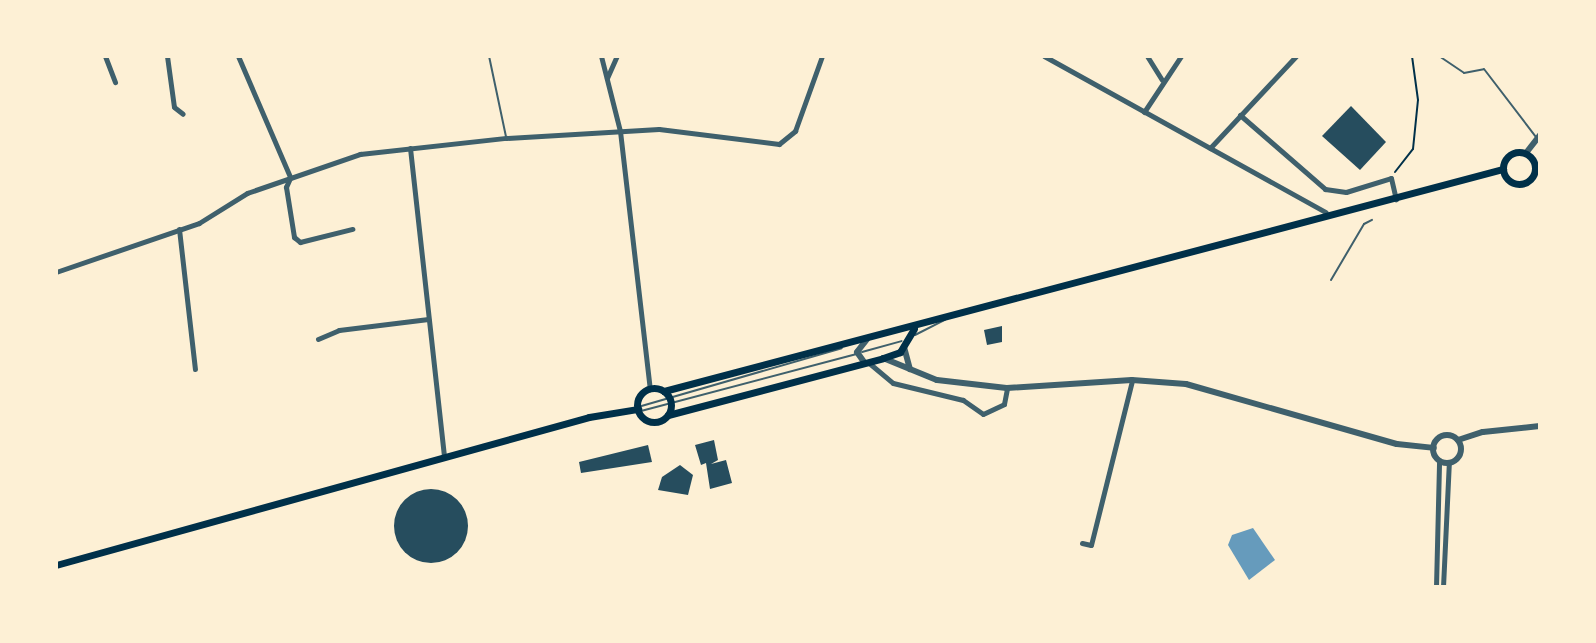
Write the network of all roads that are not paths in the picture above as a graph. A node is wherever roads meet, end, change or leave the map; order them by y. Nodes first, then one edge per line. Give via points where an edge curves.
1 (105, 56) edge
2 (167, 56) edge
3 (238, 56) edge
4 (489, 56) edge
5 (601, 56) edge
6 (617, 56) edge
7 (821, 56) edge
8 (1044, 56) edge
9 (1147, 56) edge
10 (1181, 56) edge
11 (1296, 56) edge
12 (1439, 56) edge
13 (607, 78) junction
14 (1162, 80) junction
15 (115, 82) dead end
16 (1144, 112) junction
17 (183, 114) dead end
18 (1240, 115) junction
19 (620, 131) junction
20 (1538, 136) edge
21 (506, 138) junction
22 (410, 148) junction
23 (1210, 148) junction
24 (1526, 153) junction
25 (1503, 169) junction
26 (1537, 175) edge
27 (290, 177) junction
28 (1396, 200) junction
29 (1326, 212) junction
30 (1372, 220) dead end
31 (179, 229) junction
32 (352, 229) dead end
33 (56, 272) edge
34 (1331, 280) dead end
35 (428, 319) junction
36 (945, 320) junction
37 (914, 329) junction
38 (870, 337) junction
39 (318, 339) dead end
40 (849, 342) junction
41 (905, 344) junction
42 (857, 353) junction
43 (883, 358) junction
44 (864, 362) junction
45 (195, 369) dead end
46 (912, 372) junction
47 (1132, 380) junction
48 (1007, 388) junction
49 (650, 389) junction
50 (664, 391) junction
51 (671, 401) junction
52 (638, 409) junction
53 (668, 415) junction
54 (1540, 426) edge
55 (1458, 440) junction
56 (1434, 448) junction
57 (444, 457) junction
58 (1439, 460) junction
59 (1449, 462) junction
60 (1082, 543) dead end
61 (56, 565) edge
62 (1436, 587) edge
63 (1443, 587) edge

1 - 15 street
2 - 17 street via 174,107
3 - 27 street
4 - 21 lane
5 - 13 street
6 - 13 street
7 - 19 street via 787,141 773,145 699,132
8 - 16 street
9 - 14 street
10 - 14 street
11 - 18 street
12 - 20 lane via 1464,73 1484,69
13 - 19 street
14 - 16 street
16 - 23 street
18 - 23 street
18 - 28 street via 1325,189 1346,192 1391,178
19 - 21 street
19 - 49 street
20 - 24 street
21 - 22 street
22 - 27 street via 347,157
22 - 35 street
23 - 29 street
24 - 25 main road via 1510,154
24 - 26 main road
25 - 26 main road via 1516,184
25 - 28 main road
27 - 31 street
27 - 32 street via 286,187 300,242
28 - 29 main road
29 - 36 main road via 1300,225
30 - 34 lane via 1364,224
31 - 33 street
31 - 45 street
35 - 39 street via 339,330
35 - 57 street
36 - 37 main road
36 - 41 lane
37 - 38 main road
37 - 41 main road
38 - 40 main road
38 - 42 street
40 - 50 main road
40 - 51 lane via 828,356
41 - 42 lane
41 - 43 main road
41 - 46 street
42 - 44 street
42 - 51 lane
43 - 44 main road
43 - 46 street
44 - 48 street via 893,383 956,398 983,414 1004,404
44 - 53 main road
46 - 48 street
47 - 48 street
47 - 56 street via 1221,391 1397,444
47 - 60 street via 1091,545
49 - 50 main road
49 - 52 main road
50 - 51 main road
51 - 52 lane
51 - 53 main road
52 - 53 main road via 650,422
52 - 57 main road via 589,417
54 - 55 street
55 - 56 street via 1441,437
55 - 59 street via 1459,456
56 - 58 street
57 - 61 main road
58 - 59 street
58 - 62 street
59 - 63 street

